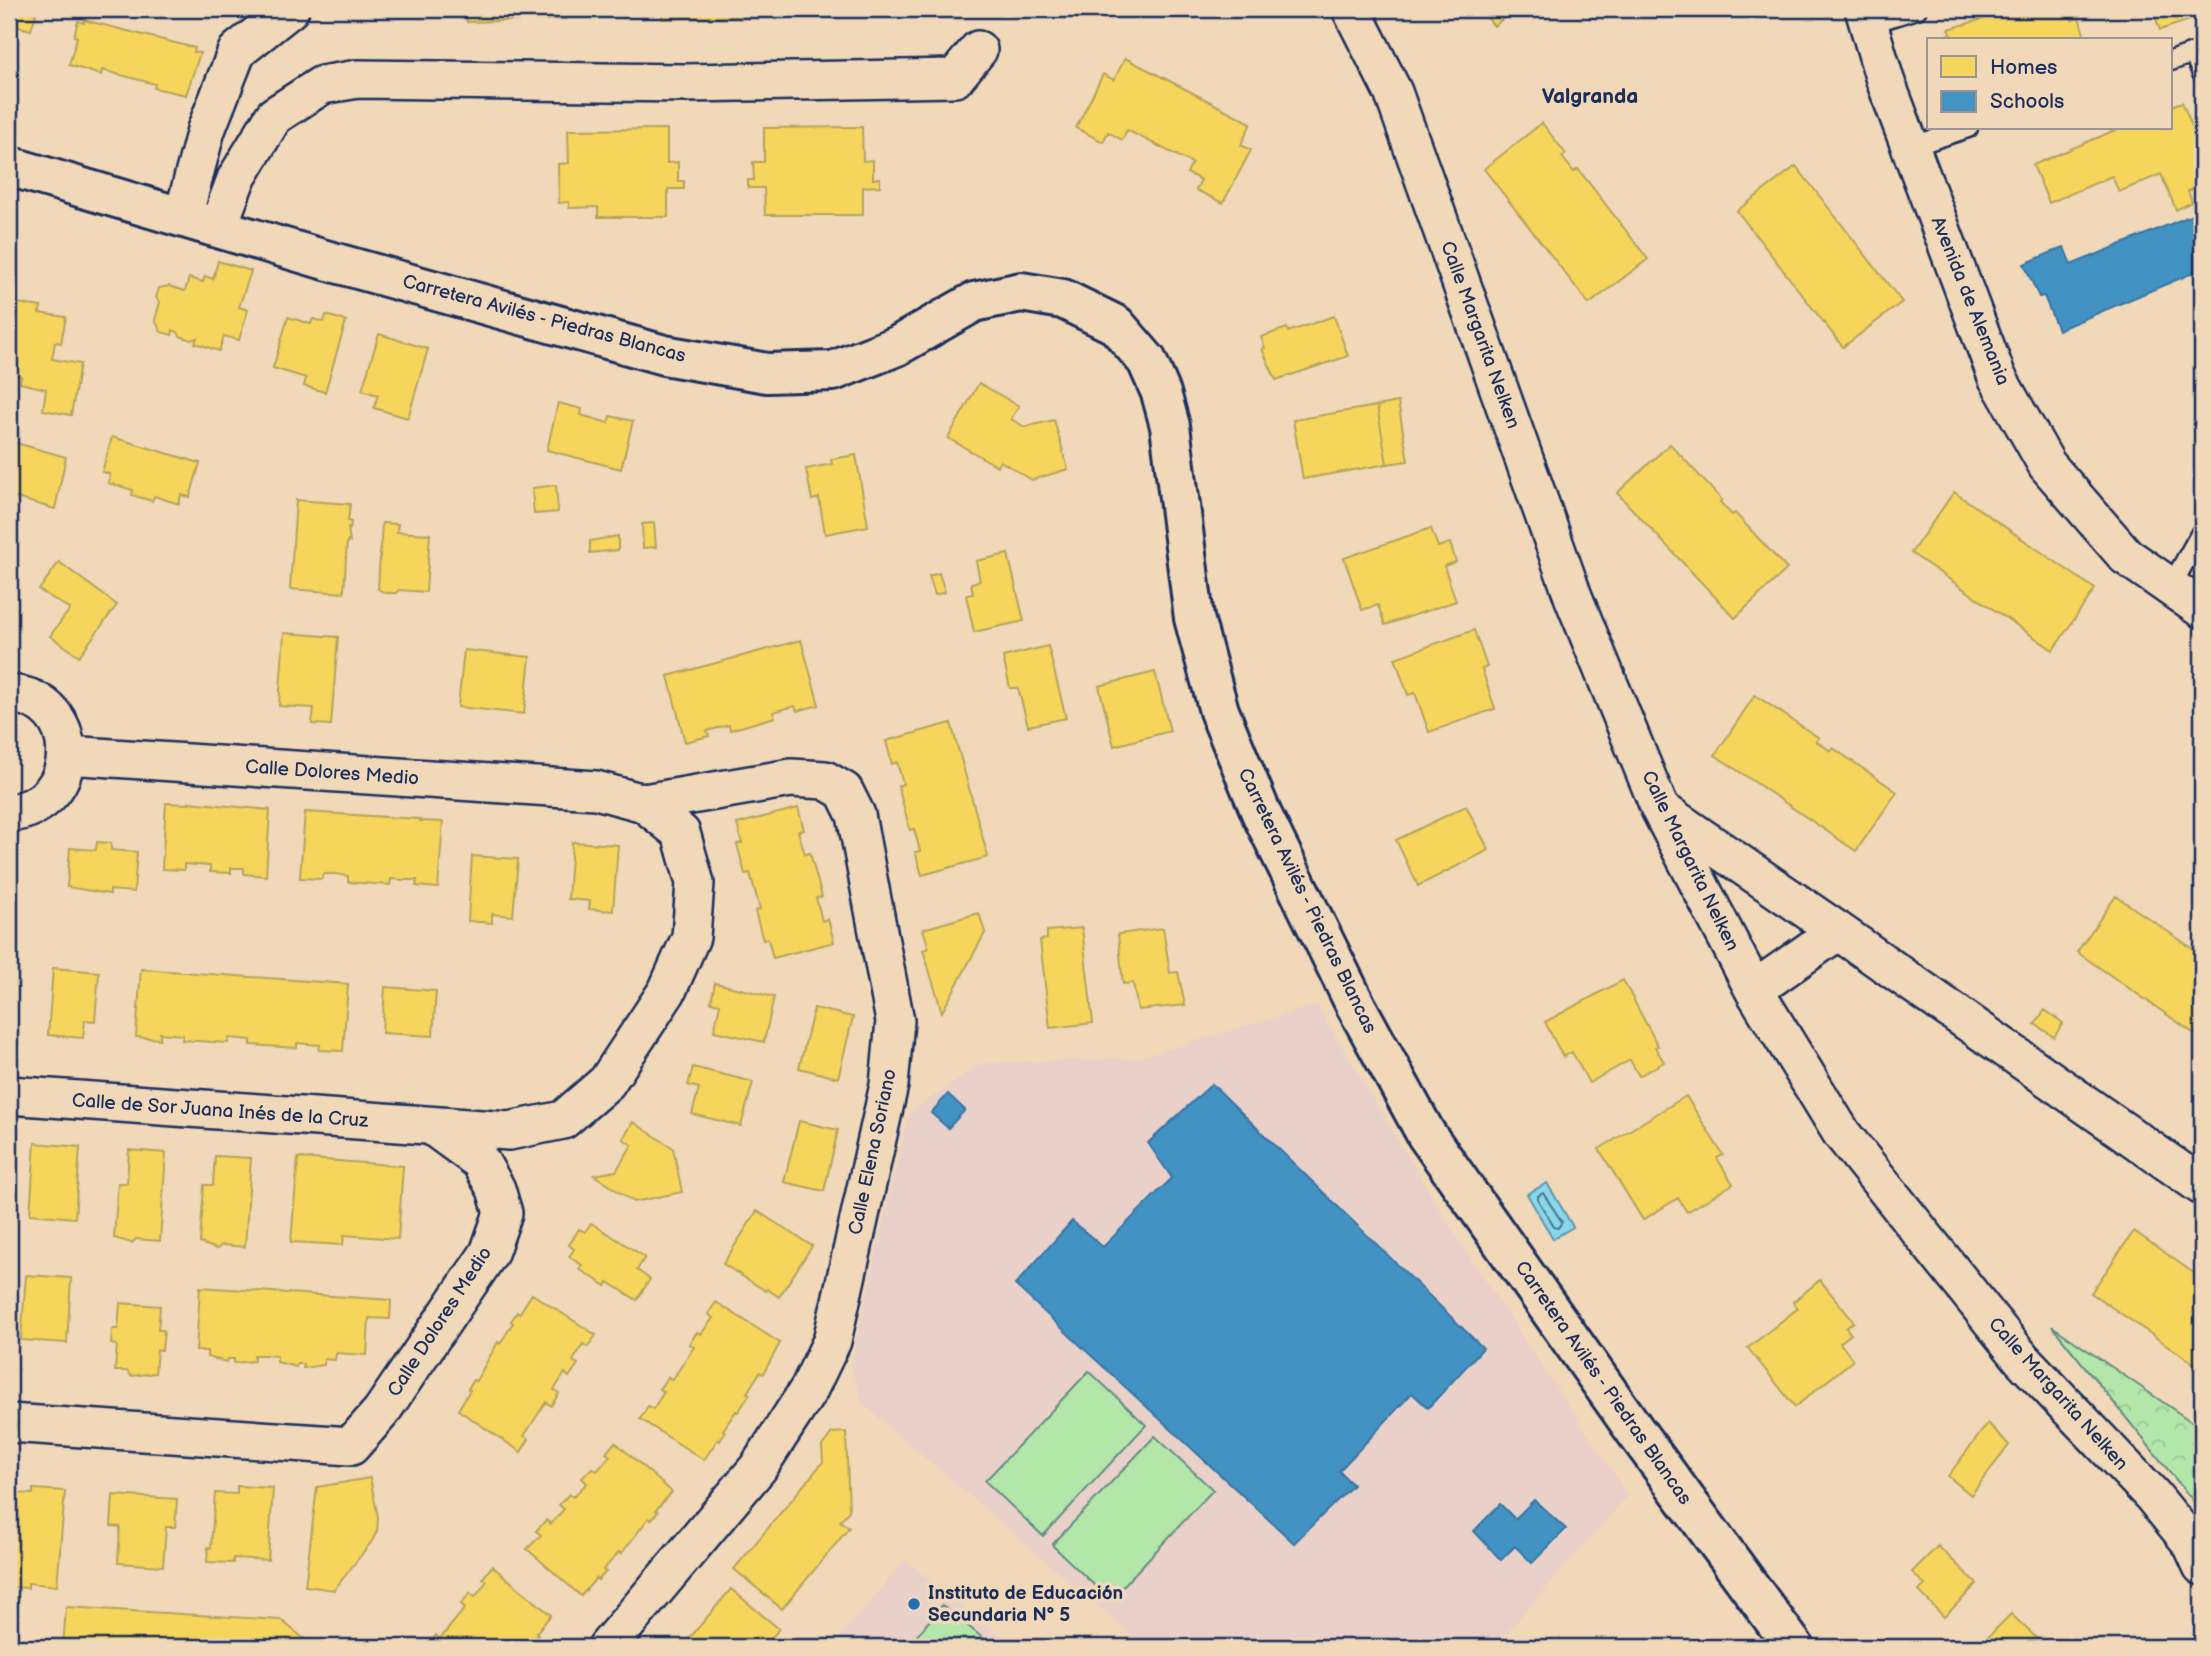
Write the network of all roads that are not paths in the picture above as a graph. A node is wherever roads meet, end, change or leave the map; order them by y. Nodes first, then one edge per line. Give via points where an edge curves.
1 (290, 9) edge
2 (1351, 9) edge
3 (1917, 9) edge
4 (1867, 17) edge
5 (978, 50) dead end
6 (2198, 53) edge
7 (2172, 61) edge
8 (2202, 73) edge
9 (1962, 130) edge
10 (1910, 147) junction
11 (9, 166) edge
12 (200, 222) junction
13 (2202, 531) edge
14 (2170, 588) junction
15 (2202, 609) edge
16 (9, 694) edge
17 (67, 755) junction
18 (644, 803) junction
19 (1660, 809) junction
20 (9, 813) edge
21 (1838, 930) junction
22 (1754, 989) junction
23 (9, 1095) edge
24 (432, 1126) junction
25 (2202, 1186) edge
26 (9, 1423) edge
27 (2202, 1566) edge
28 (607, 1647) edge
29 (1794, 1647) edge

1 - 12 street via 237,51 206,130
2 - 19 street, Calle Margarita Nelken via 1393,92 1574,599
3 - 4 lane
4 - 10 street, Avenida de Alemania
5 - 12 street via 955,78 686,83 358,79 322,85 274,116 236,180
6 - 7 lane
6 - 8 lane
9 - 10 lane
10 - 14 street, Avenida de Alemania via 1997,377 2047,465 2126,556
11 - 12 street, Carretera Avilés - Piedras Blancas
12 - 29 street, Carretera Avilés - Piedras Blancas via 664,355 767,373 833,371 897,346 974,302 1021,292 1063,299 1116,325 1147,361 1170,426 1194,618 1219,711 1262,815 1356,1006 1426,1134
13 - 14 lane
14 - 15 street, Avenida de Alemania
16 - 17 street via 39,702 58,721
17 - 18 street, Calle Dolores Medio via 596,790
17 - 20 street via 59,784 45,799
18 - 24 street, Calle Dolores Medio via 681,833 695,883 691,937 667,991 607,1082 563,1120 509,1131
18 - 28 street, Calle Elena Soriano via 792,778 825,780 845,791 856,815 895,1021 889,1085 832,1341 809,1389 758,1468
19 - 21 street
19 - 22 street, Calle Margarita Nelken
21 - 22 street
21 - 25 street
22 - 27 street, Calle Margarita Nelken via 1842,1133 2022,1359 2152,1495 2192,1544
23 - 24 street, Calle de Sor Juana Inés de la Cruz
24 - 26 street, Calle Dolores Medio via 480,1161 503,1213 489,1253 382,1412 351,1446

